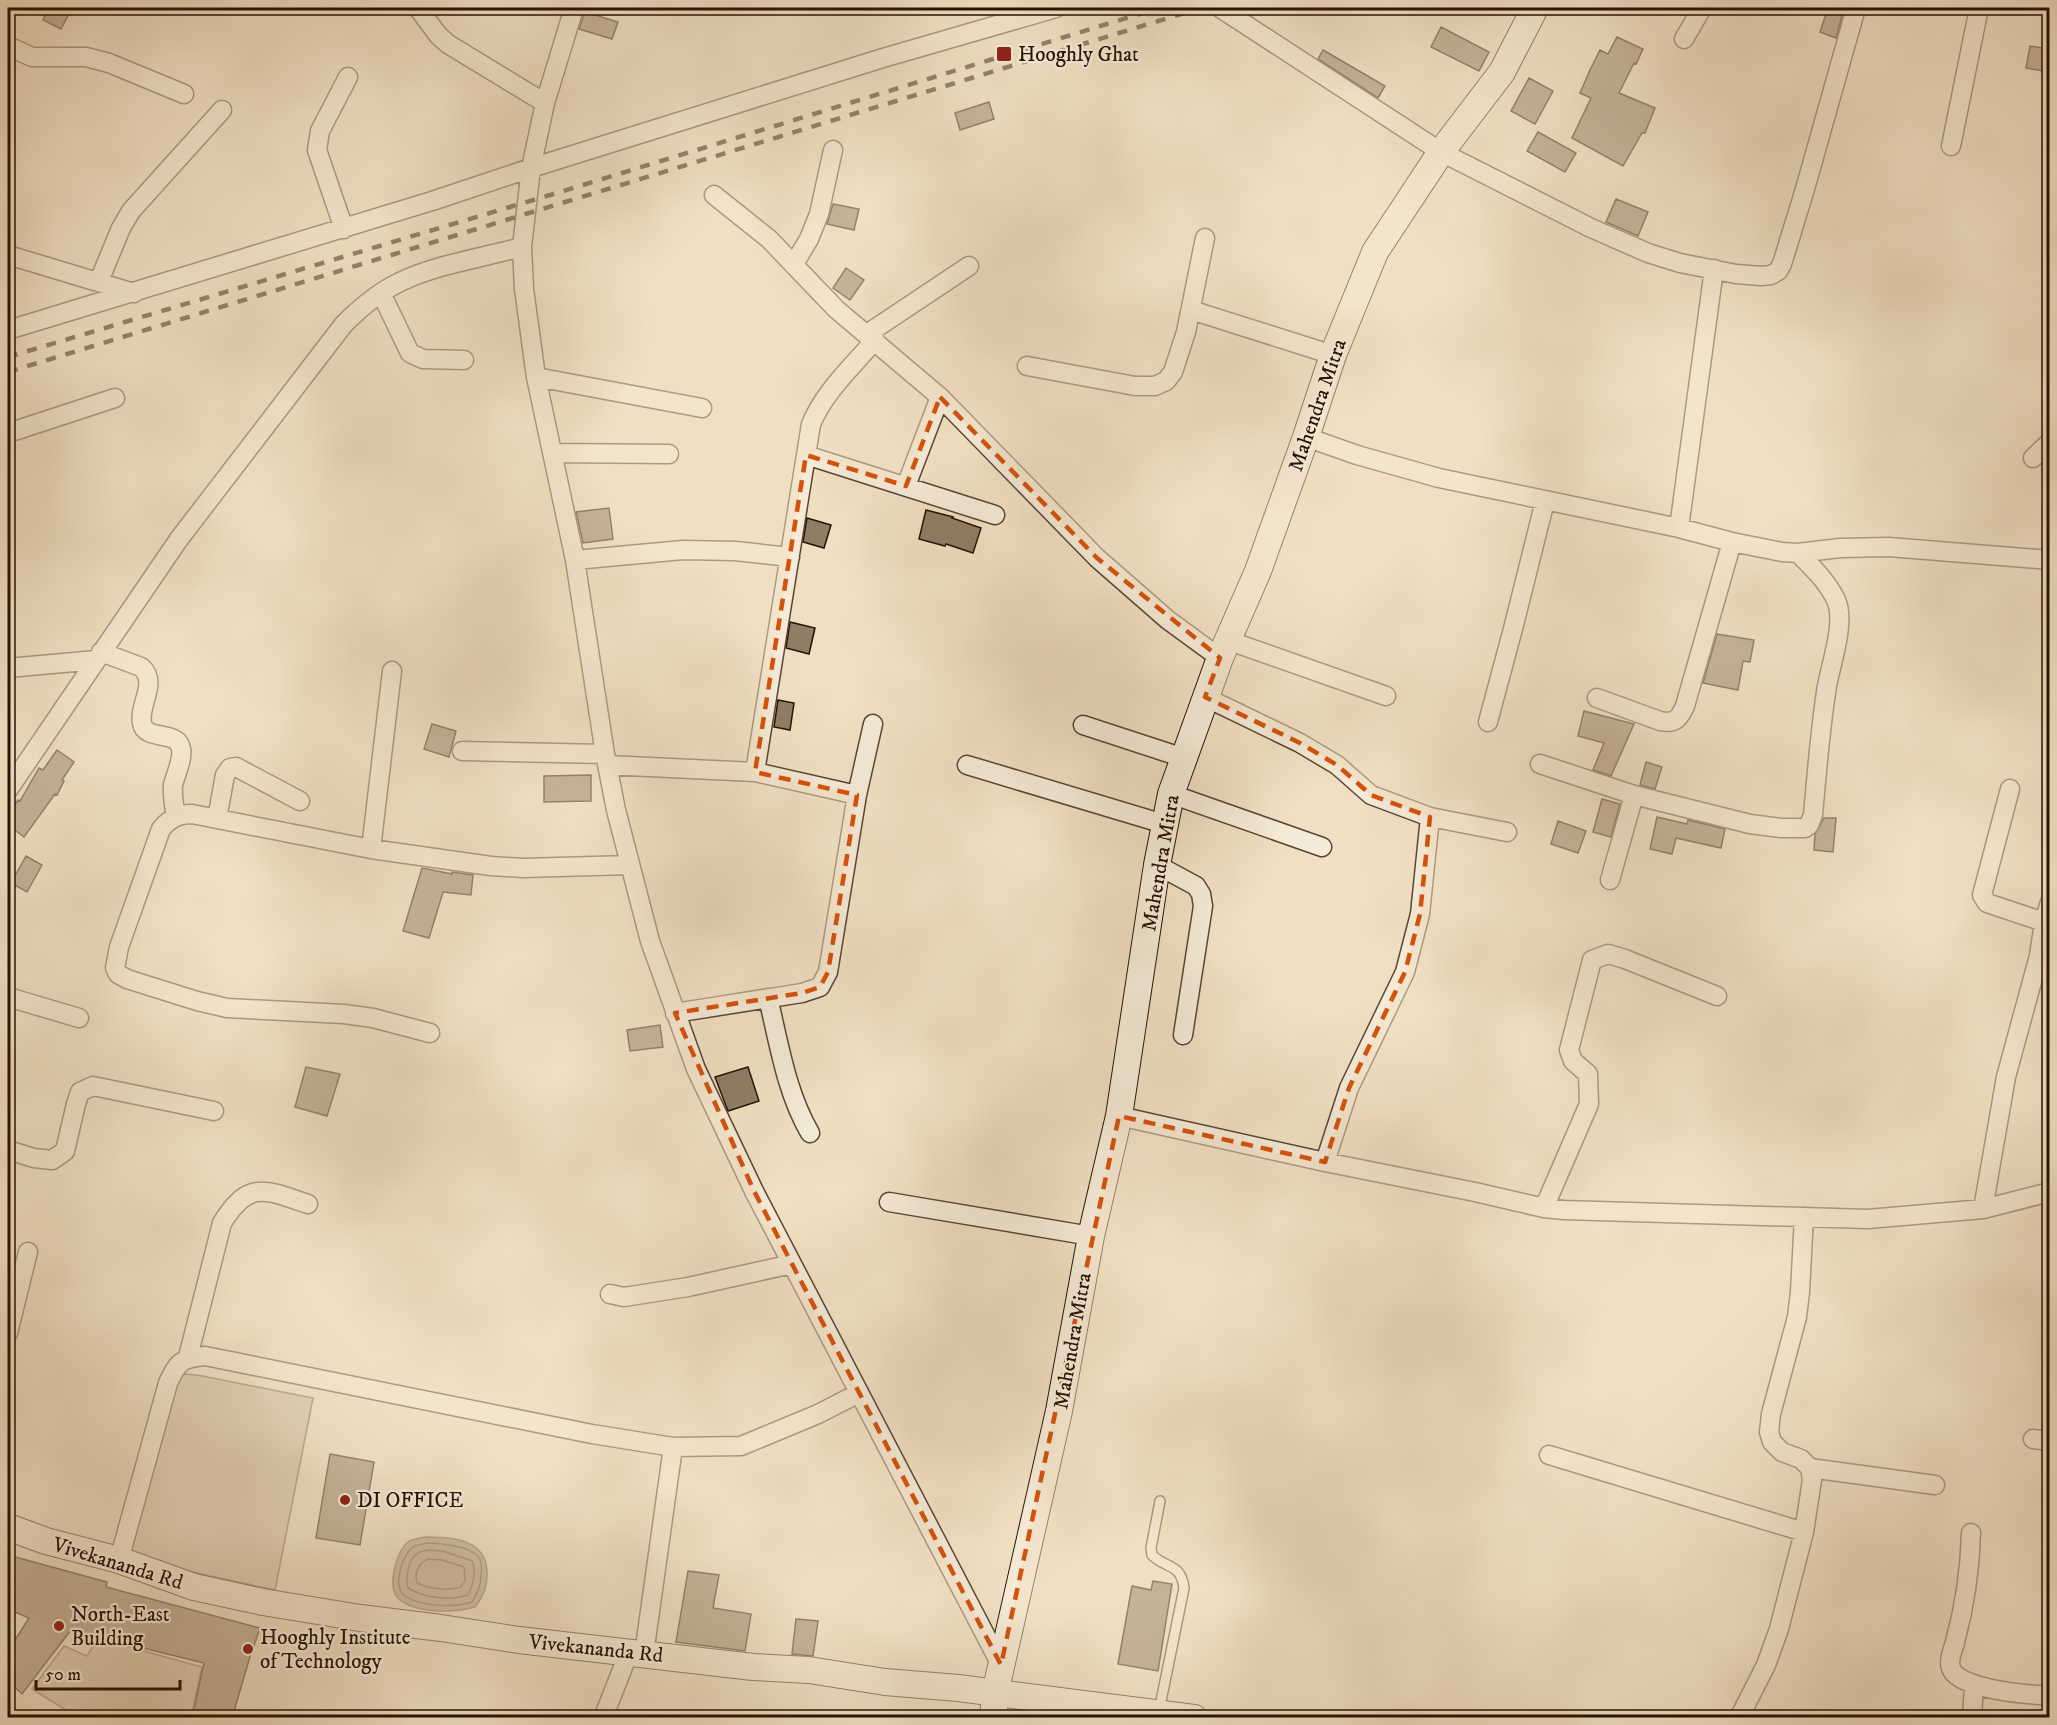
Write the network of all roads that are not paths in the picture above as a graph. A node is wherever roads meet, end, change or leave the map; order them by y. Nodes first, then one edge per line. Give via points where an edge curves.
1 (418, 8) edge
2 (574, 8) edge
3 (1056, 8) edge
4 (1220, 8) edge
5 (1535, 8) edge
6 (1702, 8) edge
7 (1856, 8) edge
8 (1979, 8) edge
9 (1684, 39) dead end
10 (8, 46) edge
11 (348, 77) dead end
12 (184, 94) dead end
13 (544, 103) junction
14 (222, 110) dead end
15 (1951, 146) dead end
16 (833, 150) dead end
17 (1441, 152) junction
18 (531, 168) junction
19 (714, 195) dead end
20 (344, 228) junction
21 (1205, 238) dead end
22 (522, 247) junction
23 (8, 255) edge
24 (795, 264) junction
25 (969, 266) dead end
26 (1714, 269) junction
27 (99, 281) junction
28 (134, 293) junction
29 (381, 293) junction
30 (1191, 310) junction
31 (8, 330) edge
32 (871, 337) junction
33 (1333, 355) junction
34 (464, 360) dead end
35 (1027, 366) dead end
36 (536, 377) junction
37 (940, 397) junction
38 (115, 398) dead end
39 (702, 408) dead end
40 (8, 433) edge
41 (1306, 437) junction
42 (2049, 442) edge
43 (552, 453) junction
44 (669, 454) dead end
45 (806, 455) junction
46 (2032, 458) dead end
47 (906, 486) junction
48 (1545, 501) junction
49 (995, 515) dead end
50 (1679, 528) junction
51 (1732, 542) junction
52 (1798, 553) junction
53 (790, 557) junction
54 (575, 560) junction
55 (2049, 560) edge
56 (1223, 649) junction
57 (99, 656) junction
58 (8, 668) edge
59 (392, 671) dead end
60 (1386, 696) dead end
61 (1205, 697) junction
62 (1597, 698) dead end
63 (1488, 722) dead end
64 (873, 724) dead end
65 (1083, 725) dead end
66 (462, 750) dead end
67 (606, 759) junction
68 (1184, 759) junction
69 (1540, 764) dead end
70 (967, 765) dead end
71 (755, 772) junction
72 (2010, 789) dead end
73 (8, 790) edge
74 (1171, 794) junction
75 (857, 795) junction
76 (1634, 795) junction
77 (300, 801) dead end
78 (176, 817) junction
79 (1430, 817) junction
80 (217, 819) junction
81 (1164, 824) junction
82 (1507, 832) dead end
83 (1322, 848) dead end
84 (371, 849) junction
85 (630, 865) junction
86 (1157, 865) junction
87 (1610, 880) dead end
88 (2049, 902) edge
89 (2043, 922) junction
90 (1717, 996) dead end
91 (8, 997) edge
92 (768, 998) junction
93 (675, 1013) junction
94 (79, 1018) dead end
95 (430, 1033) dead end
96 (1183, 1035) dead end
97 (214, 1112) dead end
98 (1119, 1116) junction
99 (810, 1133) dead end
100 (8, 1150) edge
101 (1325, 1162) junction
102 (2049, 1192) edge
103 (889, 1202) dead end
104 (308, 1204) dead end
105 (1544, 1208) junction
106 (1983, 1209) junction
107 (1804, 1217) junction
108 (1091, 1236) junction
109 (28, 1252) dead end
110 (792, 1264) junction
111 (610, 1294) dead end
112 (8, 1333) edge
113 (188, 1357) junction
114 (859, 1393) junction
115 (673, 1447) junction
116 (1549, 1455) dead end
117 (1810, 1468) junction
118 (1935, 1485) dead end
119 (1160, 1502) dead end
120 (8, 1527) edge
121 (1804, 1532) junction
122 (1971, 1533) dead end
123 (118, 1560) junction
124 (637, 1653) junction
125 (1001, 1665) junction
126 (1974, 1684) junction
127 (2049, 1695) edge
128 (994, 1705) edge
129 (1158, 1713) junction
130 (603, 1718) edge
131 (1194, 1718) edge
132 (1739, 1718) edge
133 (1972, 1718) edge

1 - 13 street via 448,44
2 - 13 street
3 - 18 street
4 - 17 street
5 - 17 main road, Mahendra Mitra via 1502,72
6 - 9 street
7 - 26 street via 1778,271 1761,276
8 - 15 street
10 - 12 street via 32,57 86,57 109,63
11 - 20 street via 320,131 317,150
13 - 18 street
14 - 27 street via 131,211
16 - 24 street via 819,214
17 - 26 street via 1648,253
17 - 33 main road, Mahendra Mitra via 1375,252
18 - 20 street
18 - 22 street
19 - 24 street
20 - 28 street
21 - 30 street
22 - 29 street via 434,270
22 - 36 street
23 - 27 street
24 - 32 street via 836,309
25 - 32 street
26 - 50 street
27 - 28 street
28 - 31 street
29 - 34 street via 410,353 423,359
29 - 57 street via 344,324 179,539
30 - 33 street
30 - 35 street via 1173,372 1155,386 1134,386
32 - 37 street
32 - 45 street via 818,408
33 - 41 main road, Mahendra Mitra
36 - 39 street
36 - 43 street
37 - 47 street
37 - 56 street via 1097,558 1168,620
38 - 40 street
41 - 48 street via 1401,468
41 - 56 main road, Mahendra Mitra via 1258,571
42 - 46 street
43 - 44 street
43 - 54 street
45 - 47 street
45 - 53 street
47 - 49 street
48 - 50 street
48 - 63 street
50 - 51 street
51 - 52 street
51 - 62 street via 1679,718 1675,722 1660,721
52 - 55 street via 1889,547
52 - 76 street via 1837,601 1838,617 1809,825 1797,829 1750,824
53 - 54 street via 683,550
53 - 71 street
54 - 67 street
56 - 60 street
56 - 61 main road, Mahendra Mitra
57 - 58 street
57 - 73 street
57 - 78 street via 146,671 149,683 143,729 175,739 182,750 173,786
59 - 84 street
61 - 68 main road, Mahendra Mitra
61 - 79 street via 1337,765 1371,795
64 - 75 street
65 - 68 street
66 - 67 street
67 - 71 street
67 - 85 street
68 - 74 main road, Mahendra Mitra
69 - 76 street
70 - 81 street
71 - 75 street
72 - 89 street via 1982,895 1987,903
74 - 81 main road, Mahendra Mitra
74 - 83 street
75 - 92 street via 828,972 820,987
76 - 87 street
77 - 80 street via 236,767 230,768 225,775
78 - 80 street via 192,814
78 - 95 street via 160,829 119,947 115,968 118,974 227,1008 344,1014
79 - 82 street
79 - 101 street via 1420,914 1405,972 1349,1088
80 - 84 street
81 - 86 main road, Mahendra Mitra
84 - 85 street via 523,868
85 - 93 street
86 - 96 street via 1196,886 1203,906
86 - 98 main road, Mahendra Mitra
88 - 89 street
89 - 106 street via 2039,956 2006,1077
90 - 105 street via 1608,954 1592,960 1569,1050 1573,1061 1588,1074 1588,1104
91 - 94 street
92 - 93 street
92 - 99 street via 790,1088
93 - 110 street via 696,1069
97 - 100 street via 93,1086 80,1092 65,1151 52,1160
98 - 101 street
98 - 108 main road, Mahendra Mitra
101 - 105 street
102 - 106 street
103 - 108 street
104 - 113 street via 257,1191 230,1211 222,1223
105 - 107 street
106 - 107 street via 1868,1219
107 - 117 street via 1797,1317 1769,1432 1782,1452 1801,1459
108 - 125 main road, Mahendra Mitra via 1059,1411
109 - 112 street
110 - 111 street via 677,1289 624,1297
110 - 114 street
113 - 115 street via 205,1356
113 - 123 street via 176,1365 168,1383
114 - 115 street via 741,1446
114 - 125 street
115 - 124 street
116 - 121 street
117 - 118 street
117 - 121 street via 1812,1480
119 - 129 lane via 1152,1555 1178,1571 1184,1588
120 - 123 main road, Vivekananda Rd
121 - 132 street via 1779,1629
122 - 126 street via 1964,1610 1950,1660 1956,1676
123 - 124 main road, Vivekananda Rd via 194,1587 263,1602 519,1640
124 - 128 main road, Vivekananda Rd via 809,1670
124 - 130 street
125 - 128 main road, Mahendra Mitra
126 - 127 street
126 - 133 street
128 - 129 main road, Vivekananda Rd
129 - 131 main road, Vivekananda Rd

